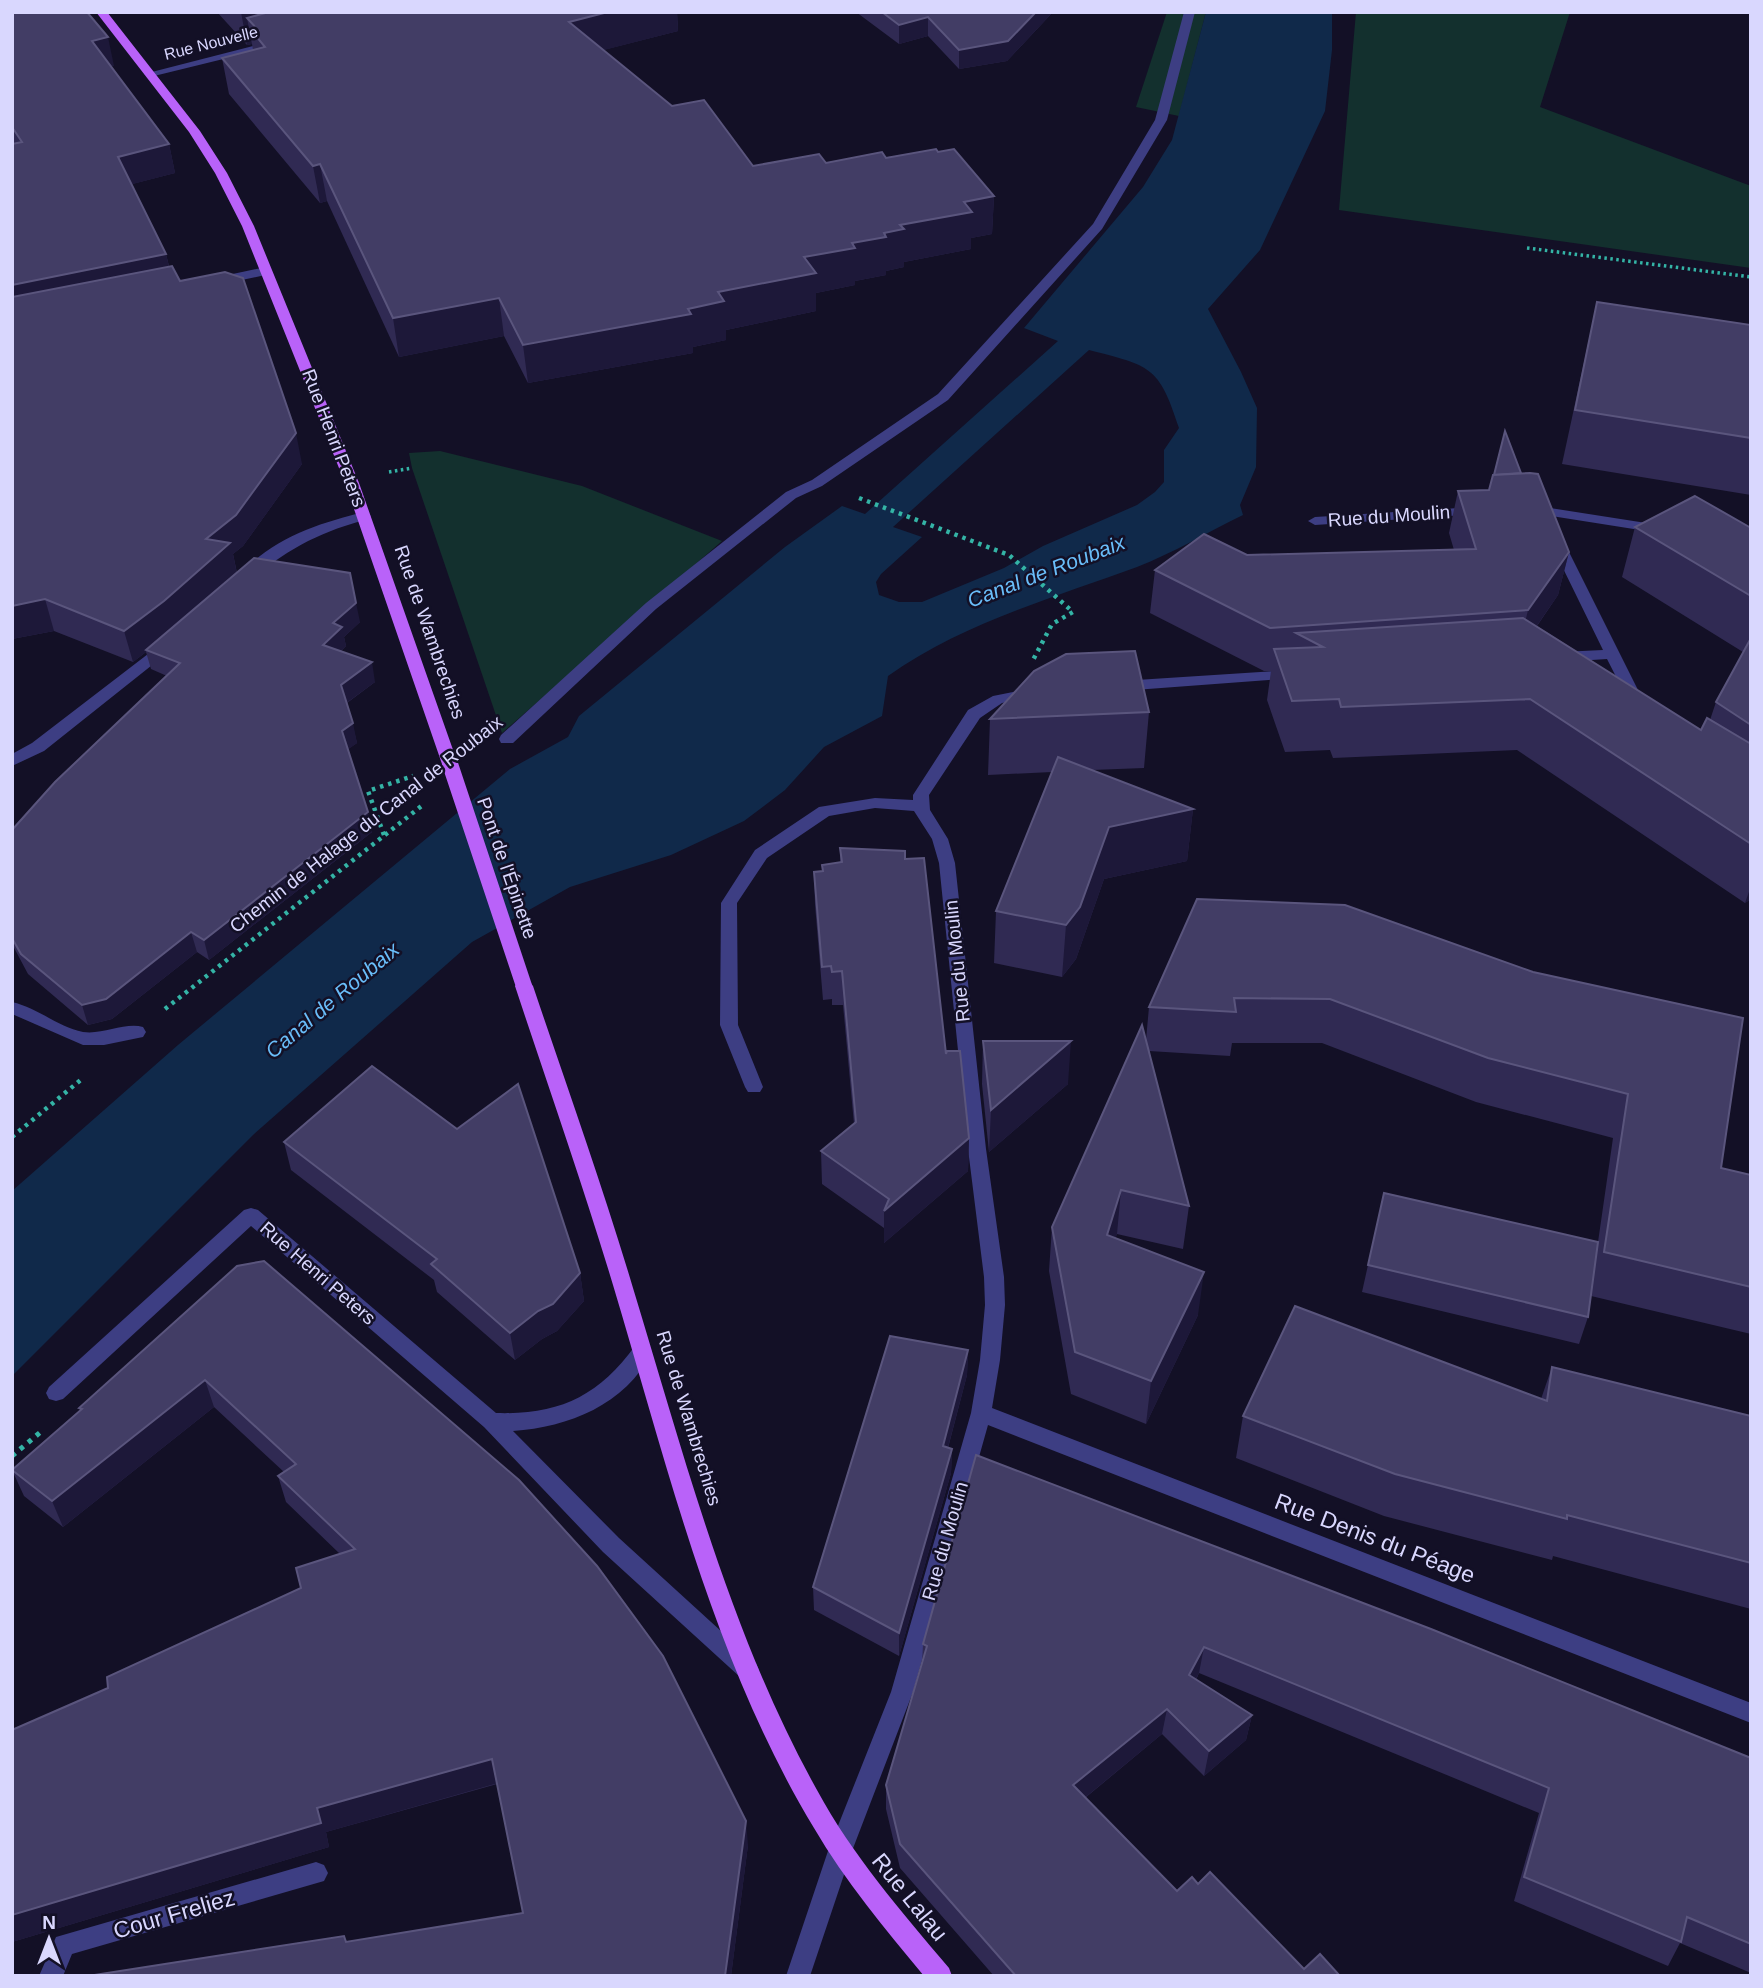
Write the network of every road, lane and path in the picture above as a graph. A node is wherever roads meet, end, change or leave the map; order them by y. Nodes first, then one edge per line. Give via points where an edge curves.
1 (101, 12) edge
2 (1190, 12) edge
3 (284, 41) edge
4 (150, 75) junction
5 (1527, 248) dead end
6 (266, 271) junction
7 (1751, 277) edge
8 (204, 284) edge
9 (871, 502) dead end
10 (1496, 509) edge
11 (1521, 509) edge
12 (364, 516) junction
13 (1315, 521) dead end
14 (1669, 531) edge
15 (1562, 552) edge
16 (239, 583) edge
17 (179, 637) edge
18 (1614, 654) junction
19 (1547, 658) edge
20 (1305, 674) edge
21 (1102, 687) edge
22 (1048, 691) edge
23 (1014, 695) junction
24 (1647, 721) edge
25 (507, 739) dead end
26 (12, 761) edge
27 (450, 764) junction
28 (425, 803) dead end
29 (922, 806) junction
30 (384, 835) junction
31 (524, 986) joint
32 (12, 1008) edge
33 (137, 1032) joint
34 (85, 1076) dead end
35 (754, 1087) dead end
36 (12, 1137) edge
37 (642, 1352) junction
38 (56, 1394) dead end
39 (981, 1413) junction
40 (491, 1421) junction
41 (752, 1674) junction
42 (1751, 1713) edge
43 (840, 1851) junction
44 (316, 1873) dead end
45 (51, 1976) edge
46 (798, 1976) edge
47 (940, 1976) edge

1 - 4 main road
2 - 25 street, Chemin de Halage du Canal de Roubaix via 1161,120 1098,226 943,397 817,483 791,495 651,606
3 - 4 street, Rue Nouvelle
4 - 6 main road via 200,139 222,176
5 - 7 path
6 - 8 street
6 - 12 main road, Rue Henri Peters via 323,402
9 - 23 path via 1009,555 1073,612 1052,624
10 - 13 street, Rue du Moulin
11 - 14 street
12 - 16 street, Rue Henri Peters via 295,538
12 - 27 main road, Rue de Wambrechies
15 - 18 street
17 - 26 street via 38,747
18 - 19 street
18 - 24 street
20 - 21 street
22 - 23 street
23 - 29 street via 974,714 921,795
27 - 30 path via 368,791
27 - 31 main road, Pont de l'Épinette, bridge
28 - 30 path, Chemin de Halage du Canal de Roubaix
29 - 35 street via 875,803 825,811 761,854 729,903 729,1024
29 - 39 street, Rue du Moulin via 947,863 976,1149 994,1276 993,1333
30 - 33 path, Chemin de Halage du Canal de Roubaix
31 - 37 main road, Rue de Wambrechies
32 - 33 street via 80,1037 98,1039
34 - 36 path
37 - 40 street via 624,1378 594,1402 546,1418
37 - 41 main road, Rue de Wambrechies via 705,1552
38 - 40 street, Rue Henri Peters via 251,1215
39 - 42 street, Rue Denis du Péage
39 - 43 street, Rue du Moulin via 902,1692
40 - 41 street, Rue Henri Peters via 611,1545
41 - 43 main road, Rue de Wambrechies via 803,1786
43 - 46 street, Rue du Moulin
43 - 47 main road, Rue Lalau
44 - 45 street, Cour Freliez via 64,1945

